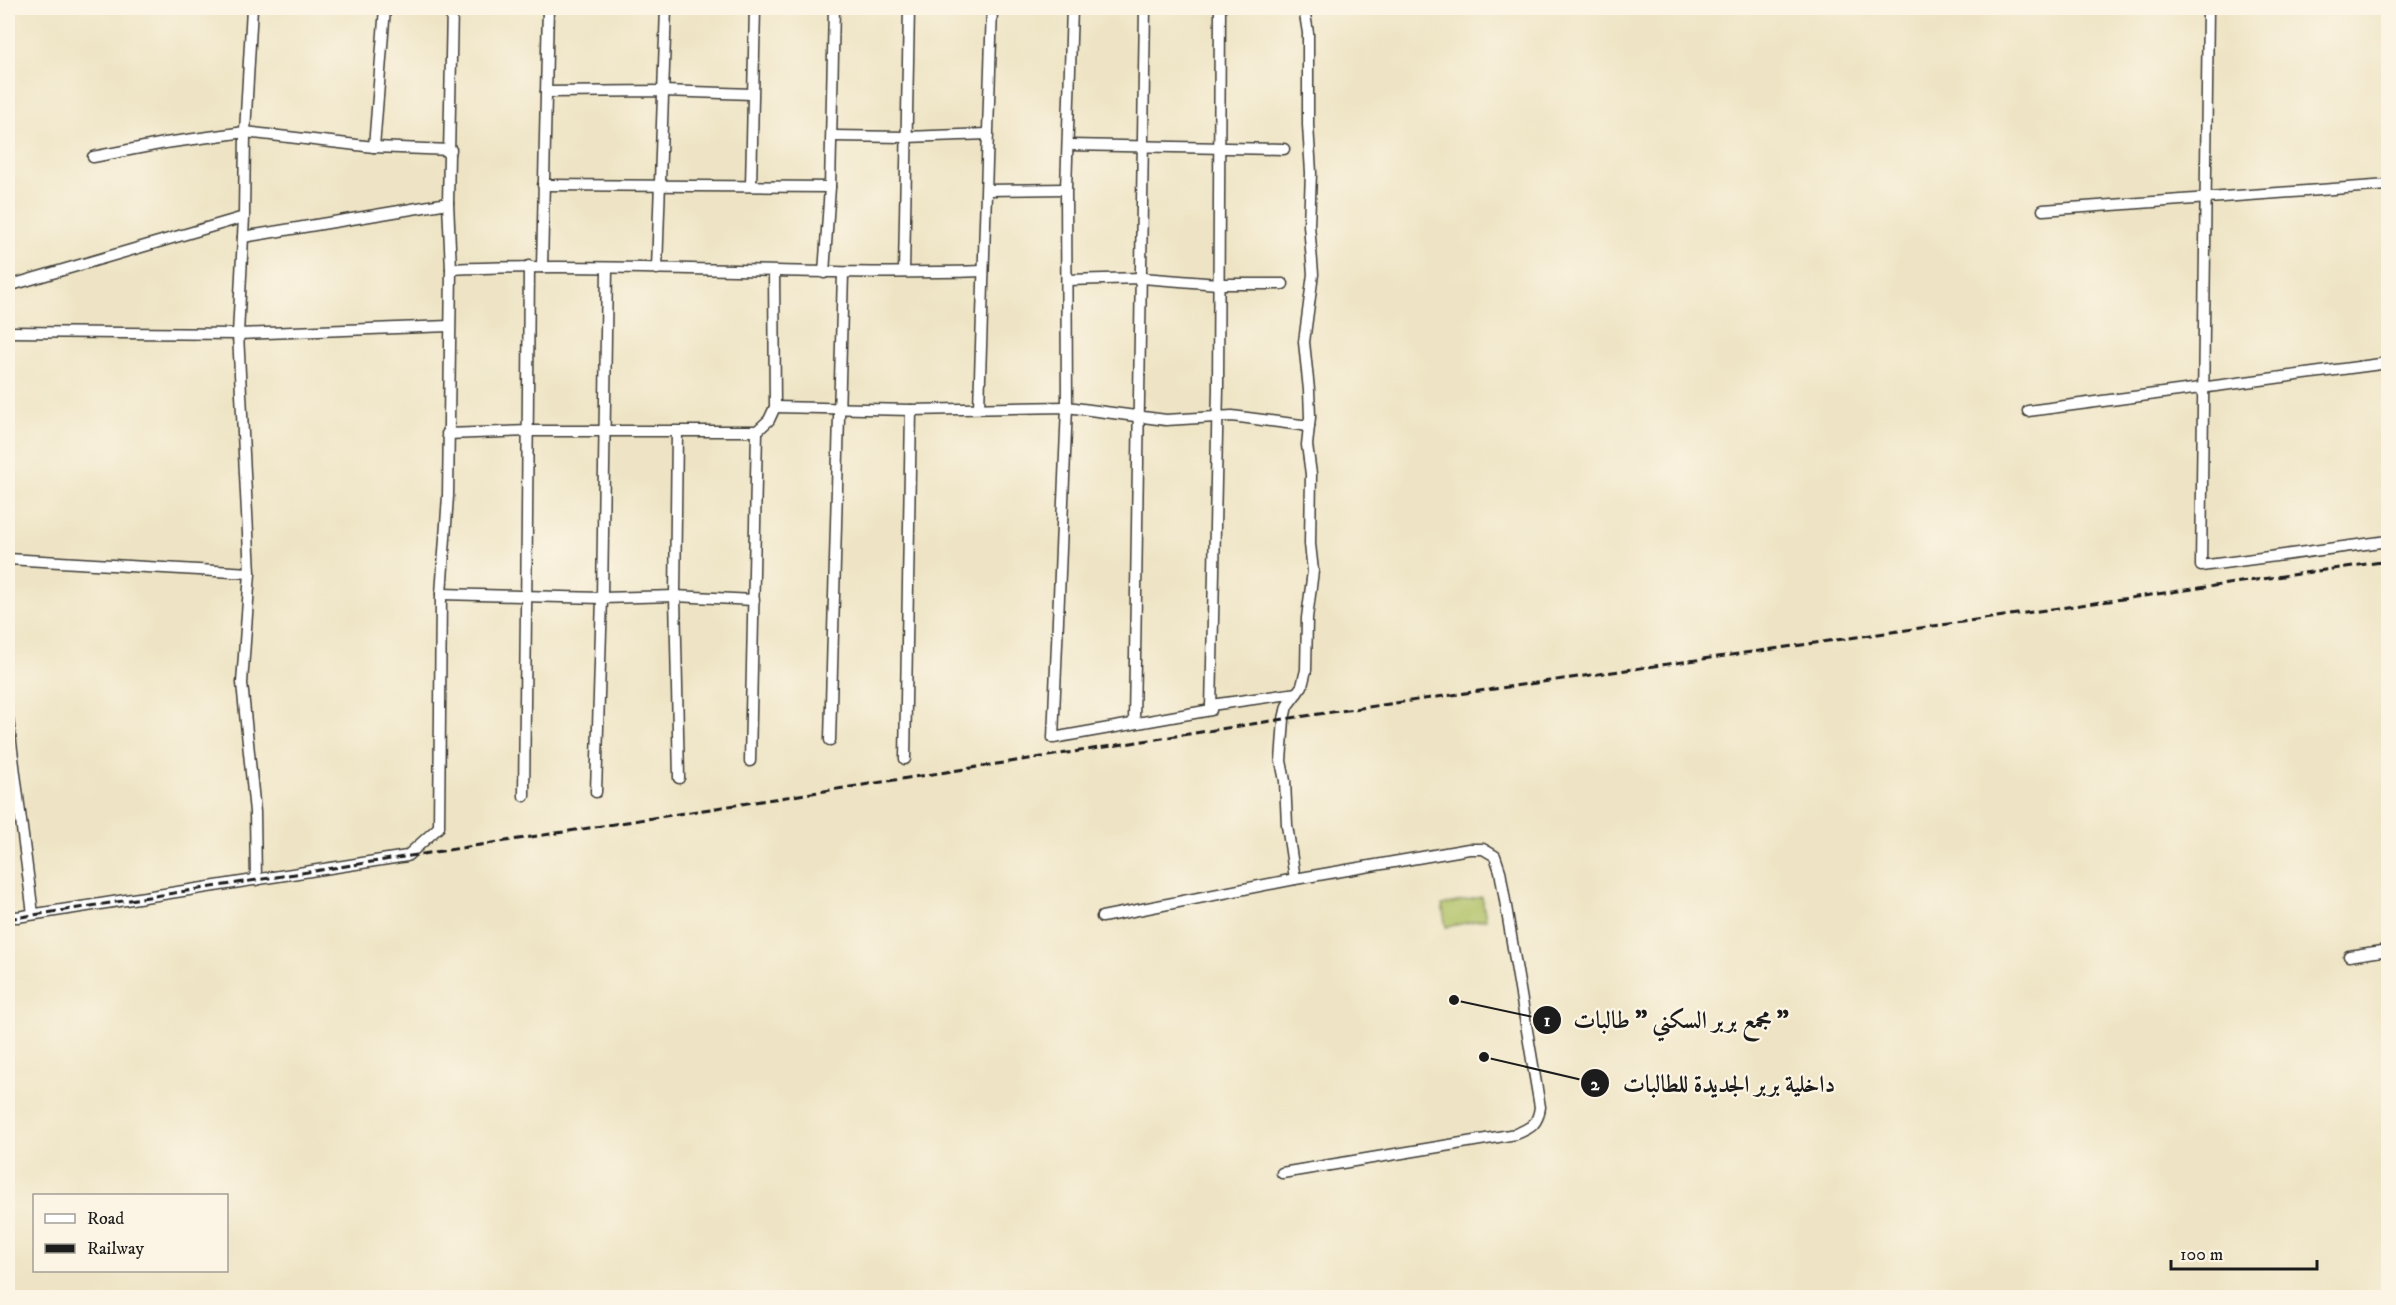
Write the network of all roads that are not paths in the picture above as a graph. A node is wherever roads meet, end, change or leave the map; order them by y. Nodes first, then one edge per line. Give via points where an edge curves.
1 (252, 8) edge
2 (385, 8) edge
3 (452, 8) edge
4 (548, 8) edge
5 (666, 8) edge
6 (755, 8) edge
7 (834, 8) edge
8 (909, 8) edge
9 (992, 8) edge
10 (1072, 8) edge
11 (1145, 8) edge
12 (1220, 8) edge
13 (1304, 8) edge
14 (2208, 8) edge
15 (663, 91) junction
16 (546, 92) junction
17 (752, 94) junction
18 (245, 132) junction
19 (988, 134) junction
20 (832, 136) junction
21 (906, 137) junction
22 (1069, 145) junction
23 (1144, 146) junction
24 (374, 147) junction
25 (1218, 148) junction
26 (1284, 149) dead end
27 (451, 150) junction
28 (93, 157) dead end
29 (2388, 184) edge
30 (543, 185) junction
31 (751, 186) junction
32 (659, 187) junction
33 (830, 187) junction
34 (1066, 189) junction
35 (987, 190) junction
36 (2205, 199) junction
37 (448, 203) junction
38 (2043, 210) dead end
39 (244, 217) junction
40 (243, 237) junction
41 (528, 266) junction
42 (542, 267) junction
43 (451, 269) junction
44 (607, 269) junction
45 (657, 269) junction
46 (983, 271) junction
47 (774, 272) junction
48 (904, 272) junction
49 (824, 273) junction
50 (843, 273) junction
51 (1142, 278) junction
52 (1067, 280) junction
53 (1218, 284) junction
54 (1283, 284) dead end
55 (8, 286) edge
56 (449, 326) junction
57 (8, 332) edge
58 (238, 334) junction
59 (2388, 363) edge
60 (2204, 388) junction
61 (775, 406) junction
62 (839, 407) junction
63 (1067, 407) junction
64 (979, 408) junction
65 (911, 410) junction
66 (2028, 411) dead end
67 (1140, 417) junction
68 (1217, 417) junction
69 (1309, 426) junction
70 (529, 431) junction
71 (603, 431) junction
72 (757, 431) junction
73 (677, 432) junction
74 (447, 434) junction
75 (2388, 541) edge
76 (8, 559) edge
77 (250, 573) junction
78 (441, 594) junction
79 (525, 594) junction
80 (675, 596) junction
81 (602, 598) junction
82 (754, 600) junction
83 (1297, 693) junction
84 (1211, 705) junction
85 (8, 719) edge
86 (1134, 722) junction
87 (830, 740) dead end
88 (905, 759) dead end
89 (750, 760) dead end
90 (679, 778) dead end
91 (596, 792) dead end
92 (524, 796) dead end
93 (1295, 879) junction
94 (256, 880) junction
95 (33, 914) junction
96 (8, 916) edge
97 (1102, 917) dead end
98 (2388, 950) edge
99 (2349, 956) dead end
100 (1282, 1173) dead end

1 - 18 street
2 - 24 street
3 - 27 street
4 - 16 street
5 - 15 street
6 - 17 street
7 - 20 street
8 - 21 street
9 - 19 street
10 - 22 street
11 - 23 street
12 - 25 street
13 - 69 street via 1308,33 1313,274 1304,342
14 - 36 street
15 - 16 street
15 - 17 street
15 - 32 street
16 - 30 street
17 - 31 street
18 - 24 street
18 - 28 street
18 - 39 street
19 - 21 street
19 - 35 street
20 - 21 street
20 - 33 street
21 - 48 street
22 - 23 street
22 - 34 street
23 - 25 street
23 - 51 street
24 - 27 street
25 - 26 street
25 - 53 street
27 - 37 street
29 - 36 street
30 - 32 street
30 - 42 street
31 - 32 street
31 - 33 street
32 - 45 street
33 - 49 street
34 - 35 street
34 - 52 street
35 - 46 street
36 - 38 street
36 - 60 street
37 - 40 street
37 - 43 street
39 - 40 street
39 - 55 street
40 - 58 street
41 - 42 street
41 - 43 street
41 - 70 street
42 - 44 street
43 - 56 street
44 - 45 street
44 - 71 street
45 - 47 street
46 - 48 street
46 - 64 street
47 - 49 street
47 - 61 street
48 - 50 street
49 - 50 street
50 - 62 street
51 - 52 street
51 - 53 street
51 - 67 street
52 - 63 street
53 - 54 street
53 - 68 street
56 - 58 street
56 - 74 street
57 - 58 street
58 - 77 street
59 - 60 street
60 - 66 street
60 - 75 street via 2201,566
61 - 62 street
61 - 72 street via 769,420
62 - 65 street
62 - 87 street
63 - 64 street
63 - 67 street
63 - 86 street via 1053,738
64 - 65 street
65 - 88 street
67 - 68 street
67 - 86 street
68 - 69 street
68 - 84 street
69 - 83 street via 1313,571 1306,618 1306,670
70 - 71 street
70 - 74 street
70 - 79 street
71 - 73 street
71 - 81 street
72 - 73 street
72 - 82 street
73 - 80 street
74 - 78 street via 448,495
76 - 77 street
77 - 94 street via 242,683 255,812
78 - 79 street
78 - 94 street via 439,827 407,856
79 - 81 street
79 - 92 street
80 - 81 street
80 - 82 street
80 - 90 street
81 - 91 street
82 - 89 street
83 - 84 street
83 - 93 street via 1287,706 1281,761
84 - 86 street via 1211,710
85 - 95 street
93 - 97 street
93 - 100 street via 1469,849 1483,849 1495,856 1521,984 1540,1107 1539,1118 1531,1128 1516,1134
94 - 95 street
95 - 96 street
98 - 99 street

